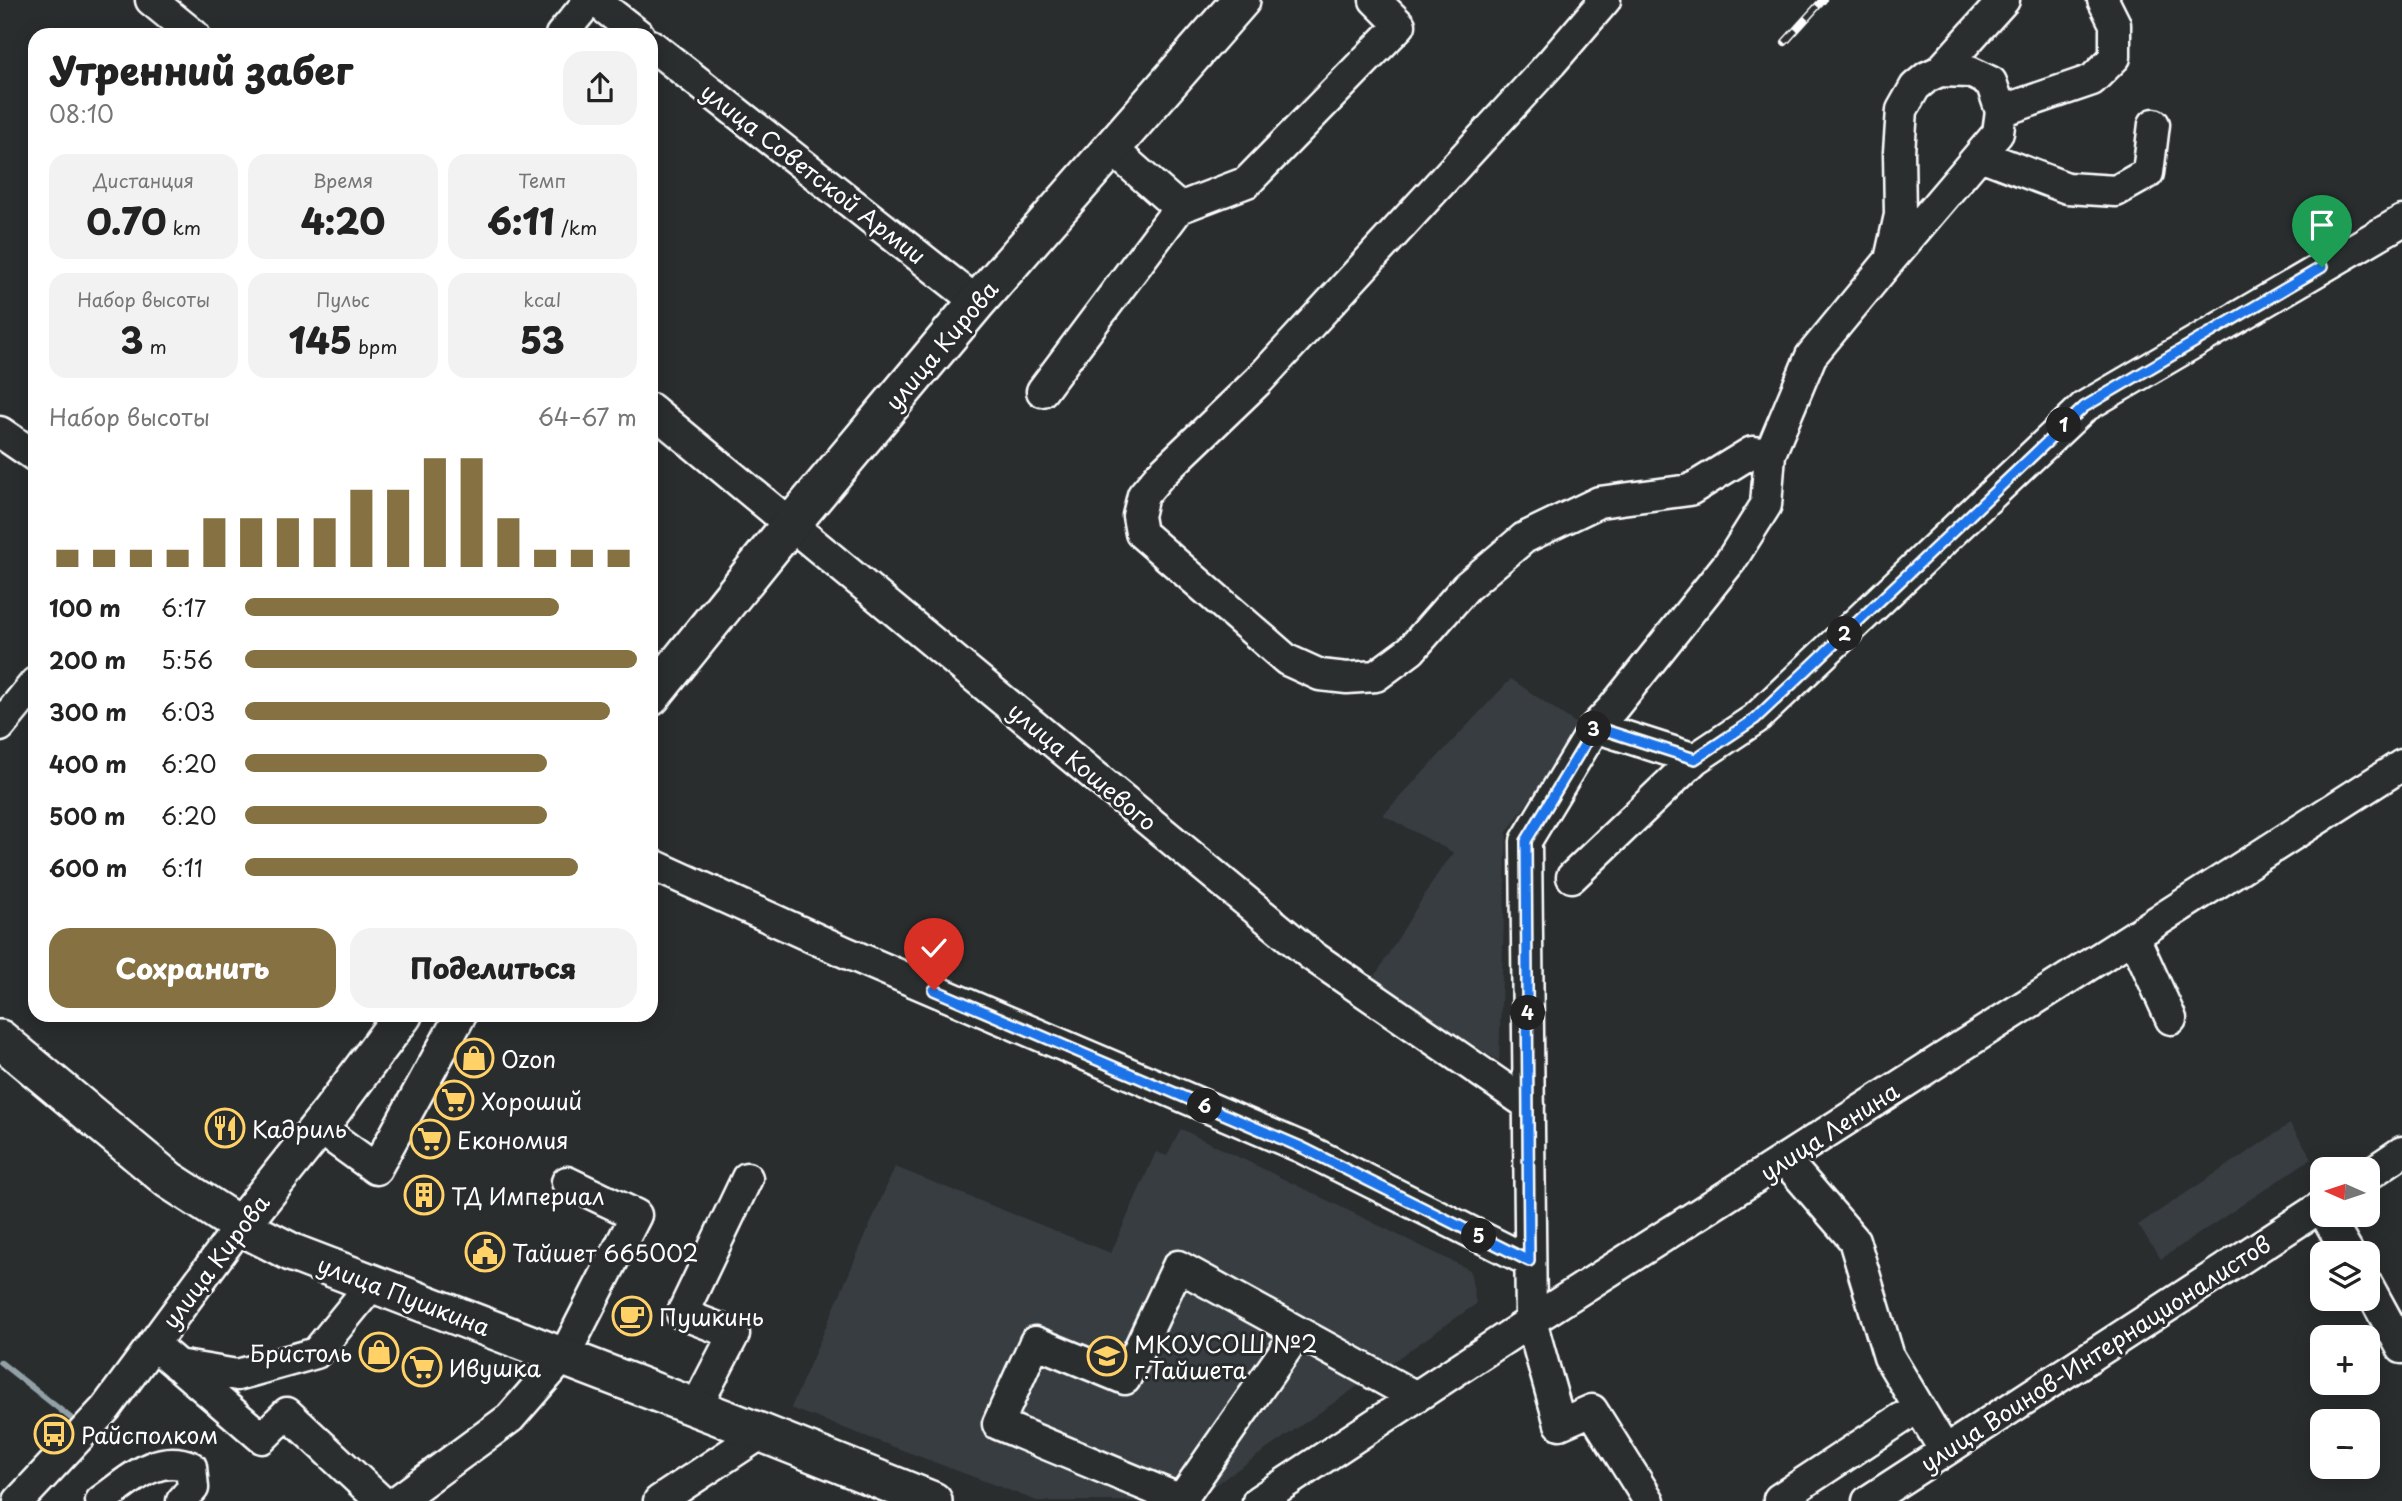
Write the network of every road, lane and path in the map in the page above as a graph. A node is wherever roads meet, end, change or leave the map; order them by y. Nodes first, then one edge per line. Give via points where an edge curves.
1 (152, 0) edge
2 (592, 0) edge
3 (1241, 0) edge
4 (1375, 0) edge
5 (1605, 0) edge
6 (2004, 0) edge
7 (2103, 0) edge
8 (186, 28) edge
9 (567, 28) edge
10 (630, 28) edge
11 (658, 51) edge
12 (1940, 71) junction
13 (2001, 111) junction
14 (2154, 124) dead end
15 (1111, 148) junction
16 (1980, 155) junction
17 (1179, 208) junction
18 (2402, 221) edge
19 (1890, 260) junction
20 (977, 302) junction
21 (1042, 391) dead end
22 (658, 415) edge
23 (0, 432) edge
24 (28, 451) edge
25 (1770, 454) junction
26 (791, 524) junction
27 (658, 689) edge
28 (28, 692) edge
29 (0, 726) edge
30 (1595, 727) junction
31 (1695, 759) junction
32 (2402, 765) edge
33 (658, 867) edge
34 (1572, 877) dead end
35 (2134, 937) junction
36 (2171, 1019) dead end
37 (398, 1022) edge
38 (457, 1022) edge
39 (0, 1039) edge
40 (1529, 1105) junction
41 (318, 1127) junction
42 (2402, 1152) edge
43 (1785, 1160) junction
44 (2380, 1167) edge
45 (747, 1178) dead end
46 (566, 1182) dead end
47 (2310, 1217) edge
48 (240, 1226) junction
49 (1529, 1261) junction
50 (373, 1283) junction
51 (2380, 1308) edge
52 (1531, 1321) junction
53 (1298, 1332) junction
54 (153, 1344) junction
55 (2402, 1348) edge
56 (564, 1356) junction
57 (177, 1364) junction
58 (1416, 1397) junction
59 (696, 1407) junction
60 (1902, 1418) dead end
61 (762, 1433) junction
62 (1945, 1451) junction
63 (19, 1501) edge
64 (101, 1501) edge
65 (182, 1501) edge
66 (381, 1501) edge
67 (397, 1501) edge
68 (659, 1501) edge
69 (933, 1501) edge
70 (1258, 1501) edge
71 (1649, 1501) edge
72 (1781, 1501) edge
73 (1868, 1501) edge

1 - 8 street
2 - 9 street
2 - 10 street
3 - 15 main road, улица Кирова
4 - 17 street via 1400,25 1247,182
5 - 25 street via 1259,380 1160,475 1143,495 1138,516 1141,533 1287,660 1320,676 1376,676 1410,650 1466,587 1524,538 1599,502 1690,490 1752,452
6 - 12 street
7 - 13 street via 2115,24 2115,57 2092,80
11 - 20 street, улица Советской Армии
12 - 13 street via 1970,72 1991,82
12 - 19 street via 1915,87 1902,110 1900,215
13 - 16 street via 1998,133
14 - 16 street via 2148,173 2116,191 2067,188
15 - 17 street
15 - 20 main road, улица Кирова
16 - 19 street
17 - 21 street
18 - 31 street via 2084,407 1755,719
19 - 25 street via 1811,356
20 - 26 main road, улица Кирова
22 - 26 street, улица Кошевого
23 - 24 street
25 - 30 street via 1766,505 1732,559
26 - 27 main road, улица Кирова
26 - 40 street, улица Кошевого via 1311,955
28 - 29 street
30 - 31 street
30 - 40 street via 1526,841
31 - 34 street
32 - 35 street, улица Ленина
33 - 49 street via 1303,1148
35 - 36 street
35 - 43 street, улица Ленина
37 - 41 main road, улица Кирова
38 - 41 street via 376,1169
39 - 48 main road, улица Пушкина via 169,1180
40 - 49 street
41 - 48 main road, улица Кирова
42 - 44 street
43 - 52 street, улица Ленина
43 - 62 street via 1854,1240 1889,1357
45 - 59 street via 682,1314 734,1334
46 - 56 street via 636,1215
47 - 62 street, улица Воинов-Интернационалистов
48 - 50 main road, улица Пушкина
48 - 54 street, улица Кирова
49 - 52 street
50 - 56 main road, улица Пушкина
50 - 57 street via 316,1353 237,1376
51 - 55 street
52 - 58 street, улица Ленина
52 - 71 street via 1560,1424 1592,1410
53 - 53 street via 1178,1266 1125,1379 1035,1342 998,1424 1181,1500
53 - 58 street
54 - 57 street
54 - 63 street, улица Кирова via 106,1408
56 - 59 main road, улица Пушкина
56 - 67 street via 510,1418
57 - 66 street via 262,1438 287,1413
58 - 70 street, улица Ленина
59 - 61 main road, улица Пушкина
60 - 72 street
61 - 68 street
61 - 69 main road, улица Пушкина
62 - 73 street, улица Воинов-Интернационалистов
64 - 65 street via 148,1467 177,1461 191,1467 192,1488

